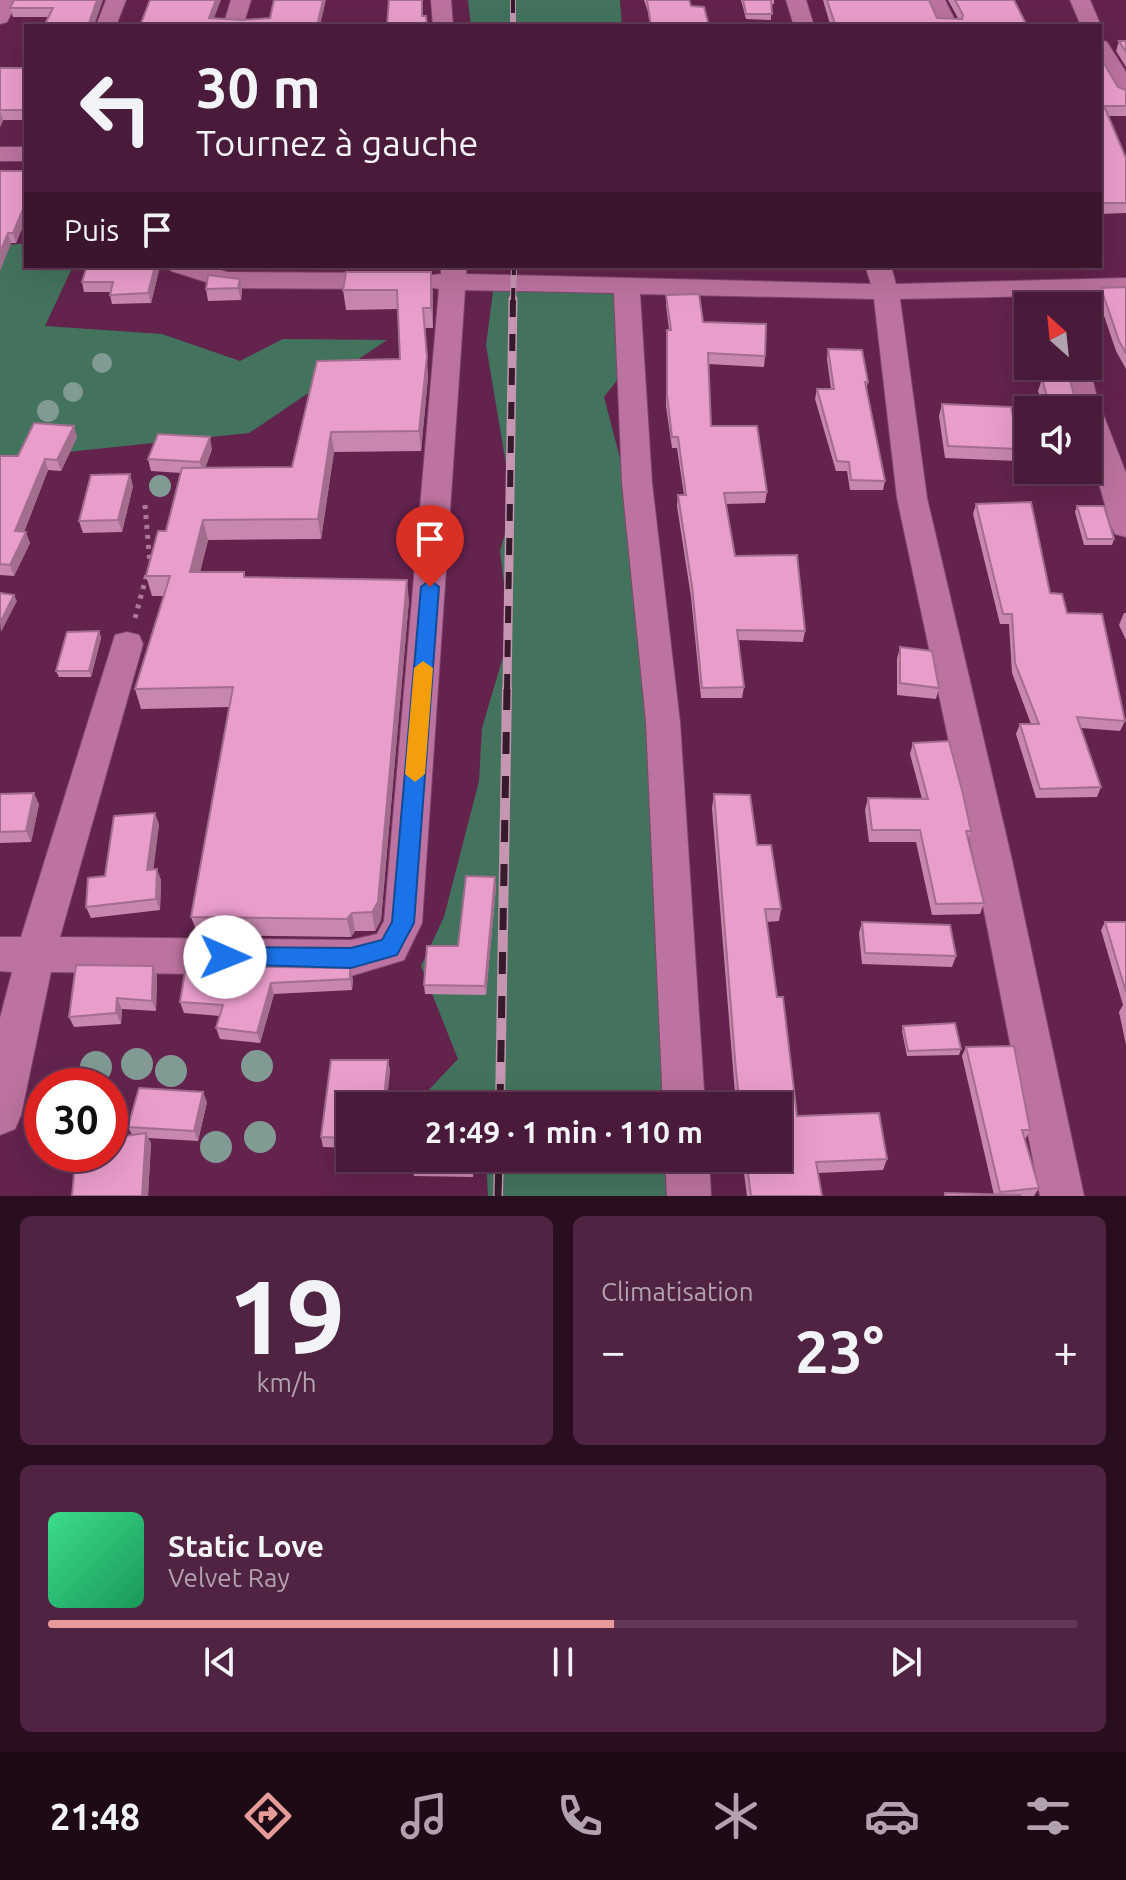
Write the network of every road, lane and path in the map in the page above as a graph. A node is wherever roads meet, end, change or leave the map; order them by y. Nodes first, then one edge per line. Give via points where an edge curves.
1 (8, 0) edge
2 (116, 0) edge
3 (241, 0) edge
4 (441, 0) edge
5 (796, 0) edge
6 (935, 0) edge
7 (1080, 0) edge
8 (0, 18) edge
9 (107, 24) edge
10 (234, 24) edge
11 (443, 24) edge
12 (803, 24) edge
13 (947, 24) edge
14 (1090, 24) edge
15 (1102, 49) edge
16 (1126, 91) edge
17 (0, 154) edge
18 (24, 154) edge
19 (186, 268) edge
20 (454, 273) edge
21 (882, 279) edge
22 (627, 285) junction
23 (1126, 286) edge
24 (1059, 287) edge
25 (1080, 380) edge
26 (145, 505) dead end
27 (1126, 526) edge
28 (127, 644) joint
29 (18, 955) edge
30 (683, 1092) edge
31 (0, 1115) edge
32 (688, 1172) edge
33 (689, 1196) edge
34 (1062, 1196) edge

1 - 8 street
2 - 9 street
3 - 10 street
4 - 11 street
5 - 12 street
6 - 13 street
7 - 14 street
15 - 16 street
17 - 18 street
19 - 20 street via 225,280
20 - 22 street
20 - 29 street via 403,923 390,948 351,958
21 - 22 street
21 - 24 street
21 - 34 street via 912,498
22 - 30 street via 637,483 663,722
23 - 24 street
25 - 27 street
26 - 28 path via 150,563
28 - 29 street
29 - 31 street via 14,1036
32 - 33 street

